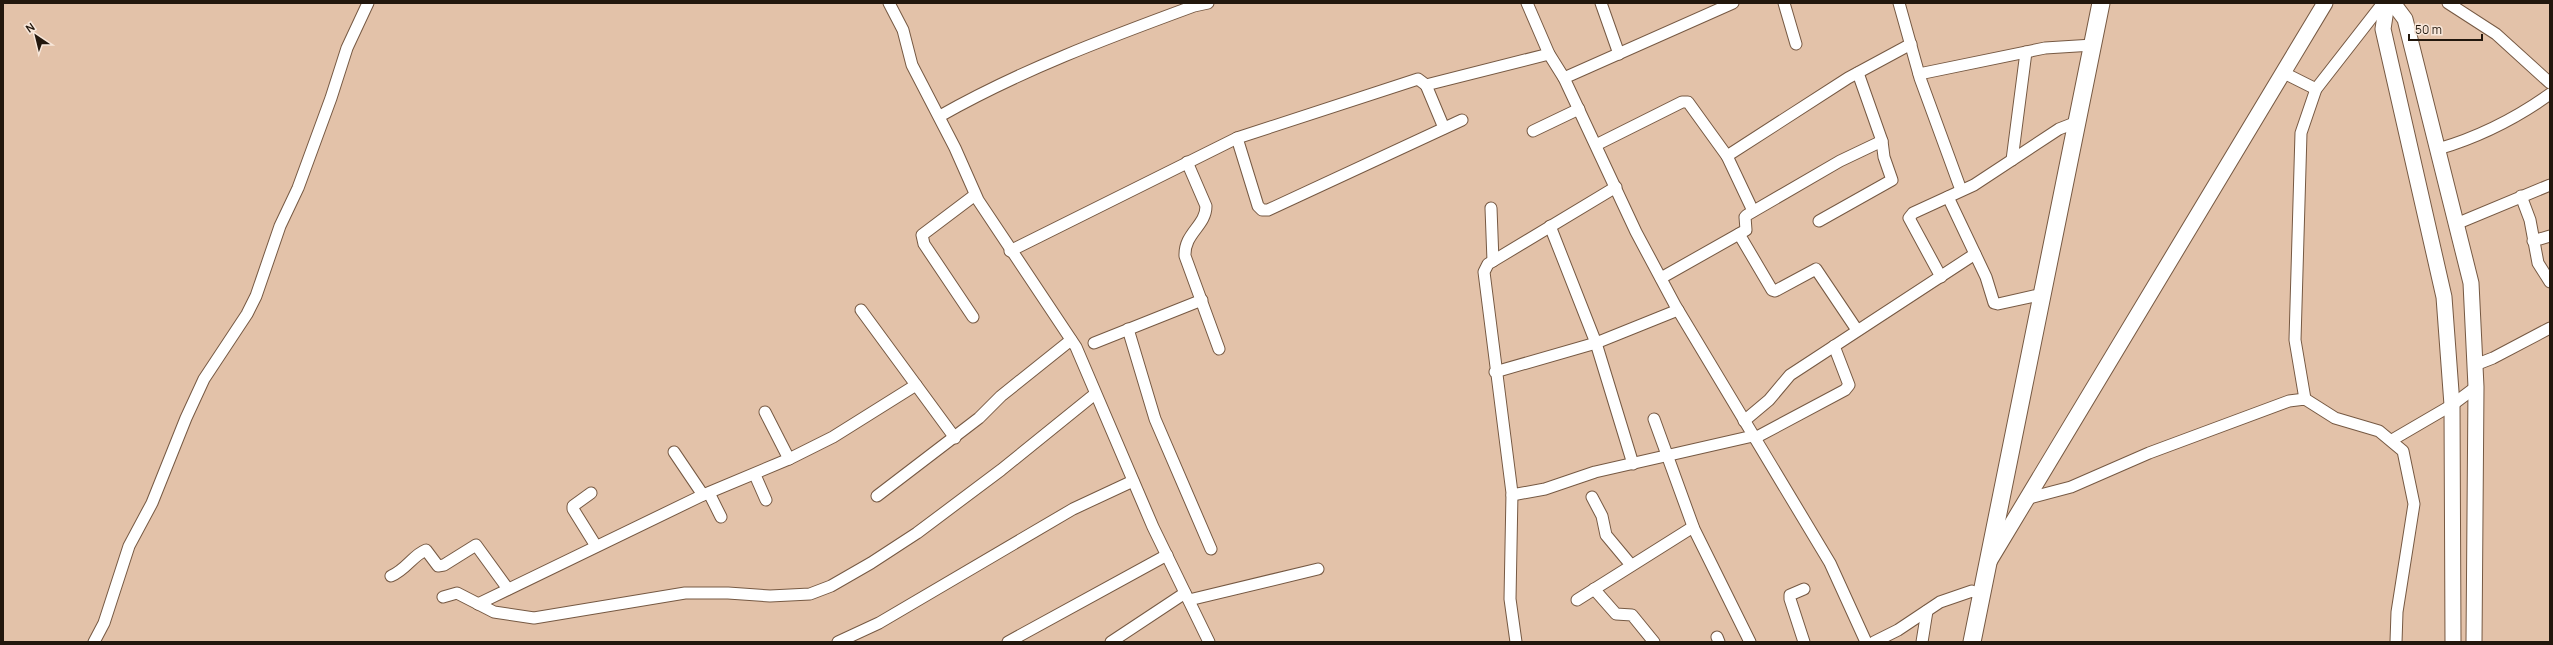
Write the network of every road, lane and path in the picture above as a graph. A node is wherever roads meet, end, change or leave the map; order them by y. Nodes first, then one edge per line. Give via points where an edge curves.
1 (368, 3) edge
2 (889, 3) edge
3 (1208, 3) edge
4 (1527, 3) edge
5 (1601, 3) edge
6 (1733, 3) edge
7 (1784, 3) edge
8 (1899, 3) edge
9 (2101, 3) edge
10 (2325, 3) edge
11 (2383, 3) edge
12 (2387, 3) edge
13 (2393, 3) edge
14 (2448, 3) edge
15 (1796, 44) dead end
16 (1911, 44) junction
17 (2092, 45) junction
18 (2026, 52) junction
19 (1549, 54) junction
20 (1619, 54) junction
21 (1858, 73) junction
22 (2284, 73) junction
23 (1919, 74) junction
24 (1564, 78) junction
25 (2550, 83) edge
26 (1426, 85) junction
27 (2316, 89) junction
28 (2550, 94) edge
29 (1579, 109) junction
30 (940, 116) junction
31 (1462, 120) dead end
32 (2077, 122) junction
33 (1444, 128) junction
34 (1533, 131) dead end
35 (1237, 138) junction
36 (1882, 141) junction
37 (1596, 145) junction
38 (2438, 149) junction
39 (1727, 156) junction
40 (2012, 160) junction
41 (1187, 162) junction
42 (2550, 185) edge
43 (1616, 187) junction
44 (1961, 190) junction
45 (975, 195) junction
46 (1948, 196) junction
47 (2521, 196) junction
48 (1490, 208) dead end
49 (1753, 211) junction
50 (1819, 221) dead end
51 (2456, 224) junction
52 (1550, 226) junction
53 (1739, 234) junction
54 (2550, 236) edge
55 (2533, 241) junction
56 (1010, 251) junction
57 (1975, 254) junction
58 (1493, 261) junction
59 (1940, 277) junction
60 (1661, 278) junction
61 (2550, 282) edge
62 (2042, 294) junction
63 (1202, 300) junction
64 (861, 310) dead end
65 (1678, 310) junction
66 (973, 317) dead end
67 (2550, 328) edge
68 (1128, 329) junction
69 (1857, 330) junction
70 (1071, 340) junction
71 (1094, 343) dead end
72 (1596, 343) junction
73 (1834, 346) junction
74 (1219, 349) dead end
75 (2475, 364) junction
76 (1495, 372) junction
77 (916, 385) junction
78 (2476, 387) junction
79 (1095, 394) junction
80 (2305, 399) junction
81 (2452, 405) junction
82 (765, 412) dead end
83 (1654, 419) dead end
84 (1744, 421) junction
85 (1754, 437) junction
86 (955, 438) junction
87 (2392, 440) junction
88 (674, 452) dead end
89 (1667, 456) junction
90 (789, 459) junction
91 (1633, 464) junction
92 (755, 475) junction
93 (1133, 481) junction
94 (591, 493) dead end
95 (706, 494) junction
96 (1512, 495) junction
97 (878, 496) dead end
98 (1592, 497) dead end
99 (2029, 498) junction
100 (766, 500) dead end
101 (721, 517) dead end
102 (1693, 527) junction
103 (596, 546) junction
104 (1211, 549) dead end
105 (1167, 555) junction
106 (1988, 563) junction
107 (1631, 565) junction
108 (1318, 569) dead end
109 (391, 576) dead end
110 (508, 589) junction
111 (1594, 589) junction
112 (1804, 589) dead end
113 (1982, 595) junction
114 (443, 597) dead end
115 (1187, 597) junction
116 (1577, 600) dead end
117 (478, 604) junction
118 (1927, 611) junction
119 (94, 642) edge
120 (838, 642) edge
121 (1008, 642) edge
122 (1111, 642) edge
123 (1210, 642) edge
124 (1516, 642) edge
125 (1654, 642) edge
126 (1750, 642) edge
127 (1804, 642) edge
128 (1866, 642) edge
129 (1874, 642) edge
130 (1922, 642) edge
131 (1972, 642) edge
132 (2396, 642) edge
133 (2452, 642) edge
134 (2474, 642) edge

1 - 119 street via 347,48 298,188 280,226 256,296 204,379 152,503 129,546 104,623
2 - 30 street via 903,30 912,65
3 - 30 street via 1086,45 1042,64
4 - 19 street
5 - 20 street
6 - 20 street
7 - 15 street
8 - 16 street
9 - 17 main road
10 - 22 street
11 - 27 street
12 - 81 street via 2383,29 2444,297
13 - 38 street via 2405,19
14 - 25 street via 2496,34
16 - 21 street
16 - 23 street
17 - 18 street
17 - 32 main road
18 - 23 street
18 - 40 street
19 - 24 street
19 - 26 street
20 - 24 street
21 - 36 street
21 - 39 street
22 - 27 street
22 - 99 street
23 - 44 street
24 - 29 street
26 - 33 street
26 - 35 street via 1418,79
27 - 80 street via 2301,133 2295,340
28 - 38 street via 2496,128
29 - 34 street
29 - 37 street
30 - 45 street
31 - 33 street
32 - 40 street via 2059,129
32 - 62 main road
33 - 35 street via 1285,204 1262,210 1258,206
35 - 41 street
36 - 49 street via 1840,161
36 - 50 street via 1884,157 1892,180
37 - 39 street via 1682,102 1688,102
37 - 43 street
38 - 51 street
39 - 49 street
40 - 44 street
41 - 56 street
41 - 63 street via 1206,206 1206,211 1185,247
42 - 47 street
43 - 52 street
43 - 60 street via 1636,232
44 - 46 street
45 - 56 street
45 - 66 street via 922,235 924,244
46 - 57 street
46 - 59 street via 1913,213 1909,218
47 - 51 street
47 - 55 street via 2530,220
48 - 58 street
49 - 53 street via 1745,217 1746,230
51 - 75 street via 2471,283
52 - 58 street
52 - 72 street
53 - 60 street
53 - 69 street via 1772,290 1775,291 1816,269
54 - 55 street
55 - 61 street via 2538,264
56 - 70 street
57 - 59 street
57 - 62 street via 1994,303
58 - 76 street via 1484,272
59 - 69 street
60 - 65 street
62 - 106 main road
63 - 68 street
63 - 74 street
64 - 77 street
65 - 72 street
65 - 84 street
67 - 75 street via 2493,358
68 - 71 street
68 - 104 street via 1155,419
69 - 73 street
70 - 79 street
70 - 86 street via 1001,396
72 - 76 street
72 - 91 street
73 - 84 street via 1790,375 1769,400
73 - 85 street via 1849,385 1846,390
75 - 78 street
76 - 96 street
77 - 86 street
77 - 90 street via 833,437
78 - 81 street
78 - 134 street
79 - 93 street
79 - 117 street via 1001,470 917,533 831,586 810,594 770,596 685,593 534,618 494,612
80 - 87 street via 2335,418 2379,431
80 - 99 street via 2289,401 2150,453 2072,487
81 - 87 street
81 - 133 street
82 - 90 street
83 - 89 street
84 - 85 street
85 - 89 street
85 - 128 street via 1830,563
86 - 97 street
87 - 132 street via 2403,451 2414,504 2397,612
88 - 95 street
89 - 91 street
89 - 102 street
90 - 92 street
91 - 96 street via 1558,483 1545,489
92 - 95 street
92 - 100 street
93 - 105 street
93 - 120 street via 1073,509 879,624
94 - 103 street via 573,508
95 - 101 street
95 - 103 street
96 - 124 street via 1510,600
98 - 107 street via 1602,516 1606,535
99 - 106 street
102 - 107 street
102 - 126 street via 1707,560 1729,596
103 - 110 street
105 - 115 street
105 - 121 street
106 - 113 main road
107 - 111 street
108 - 115 street
109 - 110 street via 401,572 420,552 426,550 438,566 444,565 476,545
110 - 117 street
111 - 116 street
111 - 125 street via 1616,614 1632,615
112 - 127 street via 1790,595 1790,599
113 - 118 street via 1972,591 1940,602
113 - 131 main road
114 - 117 street via 457,593
115 - 122 street
115 - 123 street
118 - 129 street
118 - 130 street

